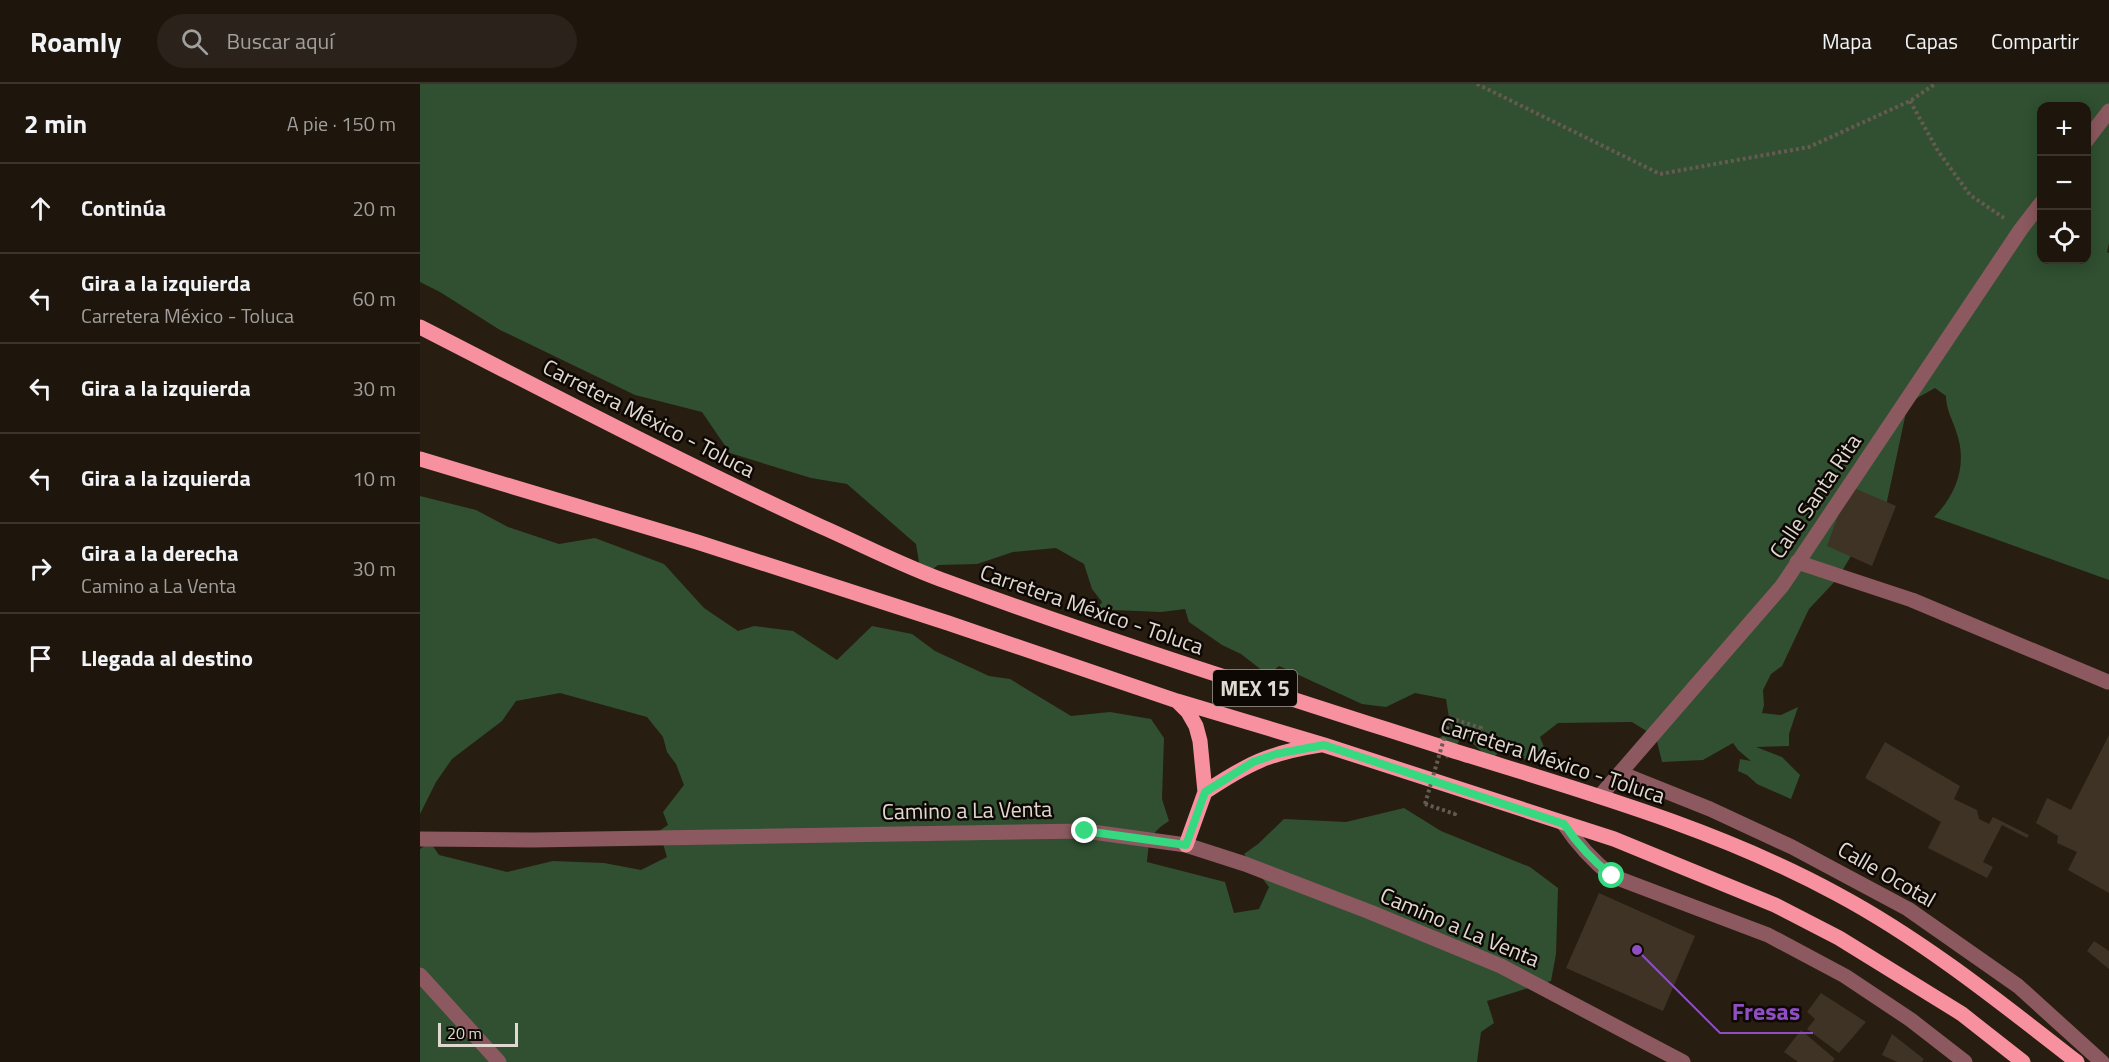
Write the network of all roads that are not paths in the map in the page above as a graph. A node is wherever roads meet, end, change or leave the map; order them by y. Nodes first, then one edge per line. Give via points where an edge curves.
1 (2109, 111) edge
2 (2091, 134) edge
3 (2037, 208) edge
4 (420, 327) edge
5 (420, 459) edge
6 (1797, 562) junction
7 (2108, 682) edge
8 (1177, 701) junction
9 (1324, 745) junction
10 (1620, 772) junction
11 (1205, 792) junction
12 (1600, 796) junction
13 (1564, 824) junction
14 (420, 839) edge
15 (1186, 845) junction
16 (420, 975) edge
17 (499, 1062) edge
18 (1683, 1062) edge
19 (1965, 1062) edge
20 (2023, 1062) edge
21 (2076, 1062) edge
22 (2102, 1062) edge

1 - 2 street
3 - 6 street, Calle Santa Rita
4 - 12 main road, Carretera México - Toluca / MEX 15 via 743,491 941,580 1163,658
5 - 8 main road, MEX 15 via 697,542
6 - 7 street via 1912,600
6 - 10 street, Calle Santa Rita via 1782,586
8 - 9 main road, MEX 15
8 - 11 main road via 1196,726
9 - 11 main road via 1253,762
9 - 13 main road, MEX 15
10 - 12 street, Calle Santa Rita
10 - 22 street, Calle Ocotal via 1792,847 1908,909 2018,986
11 - 15 main road
12 - 21 main road, Carretera México - Toluca / MEX 15 via 1701,833 1835,892 1895,927
13 - 19 street via 1593,861 1612,876 1768,935 1845,976
13 - 20 main road, MEX 15 via 1614,839 1775,905 1839,938 1962,1014
14 - 15 street, Camino a La Venta via 1085,831
15 - 18 street, Camino a La Venta via 1245,864 1502,966
16 - 17 street

